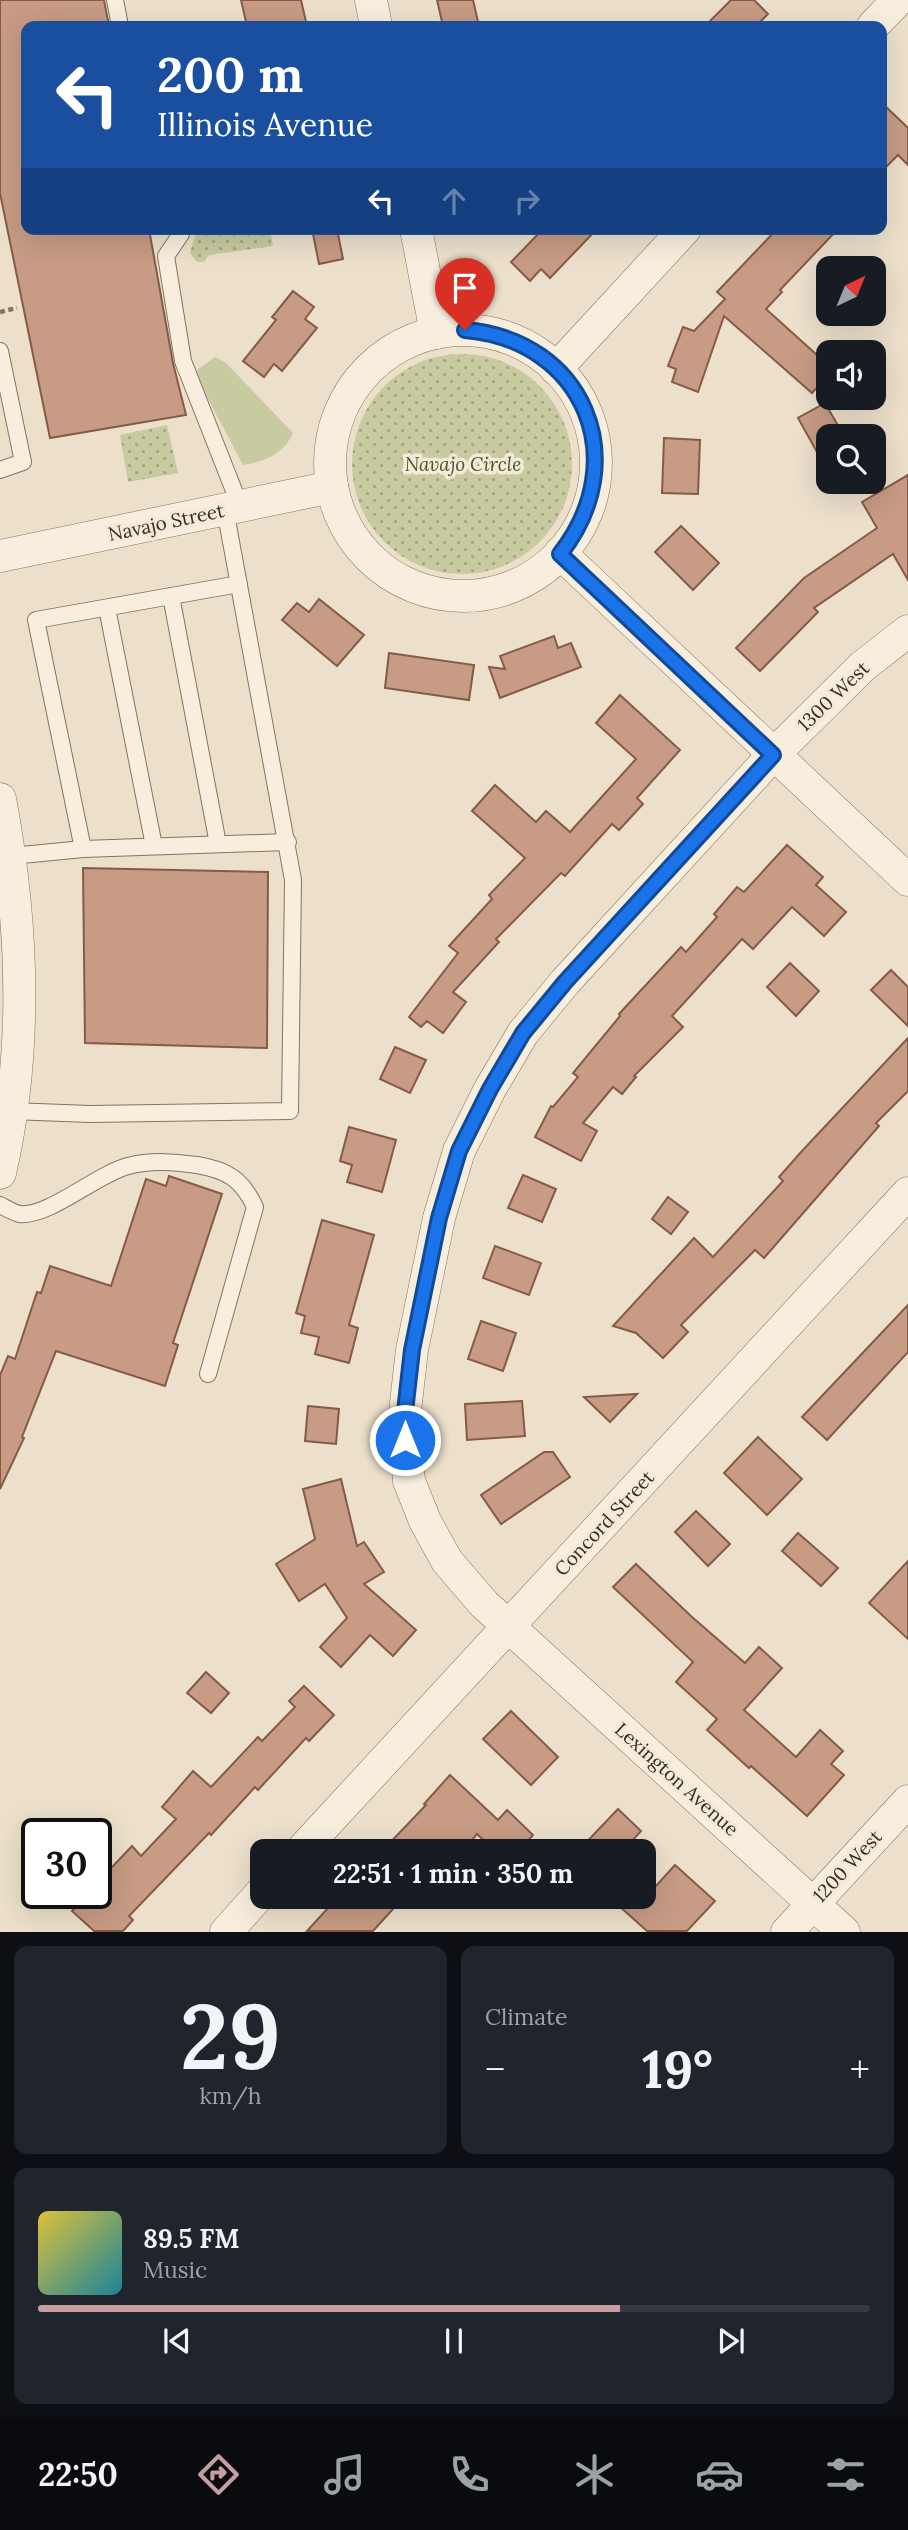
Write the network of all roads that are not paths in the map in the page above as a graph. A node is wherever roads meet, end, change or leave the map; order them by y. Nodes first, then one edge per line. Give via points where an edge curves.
1 (115, 0) edge
2 (371, 0) edge
3 (898, 0) edge
4 (119, 21) edge
5 (375, 21) edge
6 (878, 21) edge
7 (180, 235) edge
8 (417, 235) edge
9 (679, 235) edge
10 (436, 332) junction
11 (0, 351) edge
12 (556, 369) junction
13 (0, 470) edge
14 (332, 487) junction
15 (232, 508) junction
16 (560, 554) junction
17 (0, 556) edge
18 (239, 584) junction
19 (171, 596) junction
20 (107, 608) junction
21 (908, 631) edge
22 (773, 755) junction
23 (0, 799) edge
24 (288, 842) junction
25 (218, 844) junction
26 (154, 846) junction
27 (83, 849) junction
28 (11, 856) junction
29 (908, 880) edge
30 (11, 1111) junction
31 (0, 1173) edge
32 (908, 1193) edge
33 (0, 1205) edge
34 (208, 1374) dead end
35 (509, 1626) junction
36 (908, 1801) edge
37 (312, 1839) edge
38 (813, 1903) junction
39 (250, 1905) edge
40 (226, 1931) edge
41 (787, 1931) edge
42 (844, 1931) edge

1 - 4 lane
2 - 5 street
3 - 6 street
7 - 15 lane via 166,256 183,361
8 - 10 street
9 - 12 street
10 - 12 street via 465,330 505,337
10 - 14 street via 392,350 358,381 345,400 331,445
11 - 13 lane via 23,462
12 - 16 street via 585,411 595,453 592,497
14 - 15 street, Navajo Street
14 - 16 street via 351,534 366,554 384,570 429,592 465,596 502,590 525,581
15 - 17 street, Navajo Street
15 - 18 lane
16 - 22 street
18 - 19 lane
18 - 24 lane
19 - 20 lane
19 - 25 lane
20 - 26 lane
20 - 27 lane via 36,620
21 - 22 street, 1300 West via 863,666
22 - 29 street
22 - 35 street, 1300 West via 523,1033 459,1151 412,1350 404,1420 408,1481 447,1561
23 - 28 street
24 - 25 lane
24 - 30 lane via 294,898 289,1111
25 - 26 lane
26 - 27 lane
27 - 28 lane
28 - 30 street via 19,971
30 - 31 street
32 - 35 street, Concord Street
33 - 34 lane via 20,1214 50,1207 127,1166 166,1161 233,1175 255,1207
35 - 37 street, Concord Street
35 - 38 street, Lexington Avenue
36 - 38 street, 1200 West
38 - 41 street, 1200 West
38 - 42 street, Lexington Avenue
39 - 40 street

